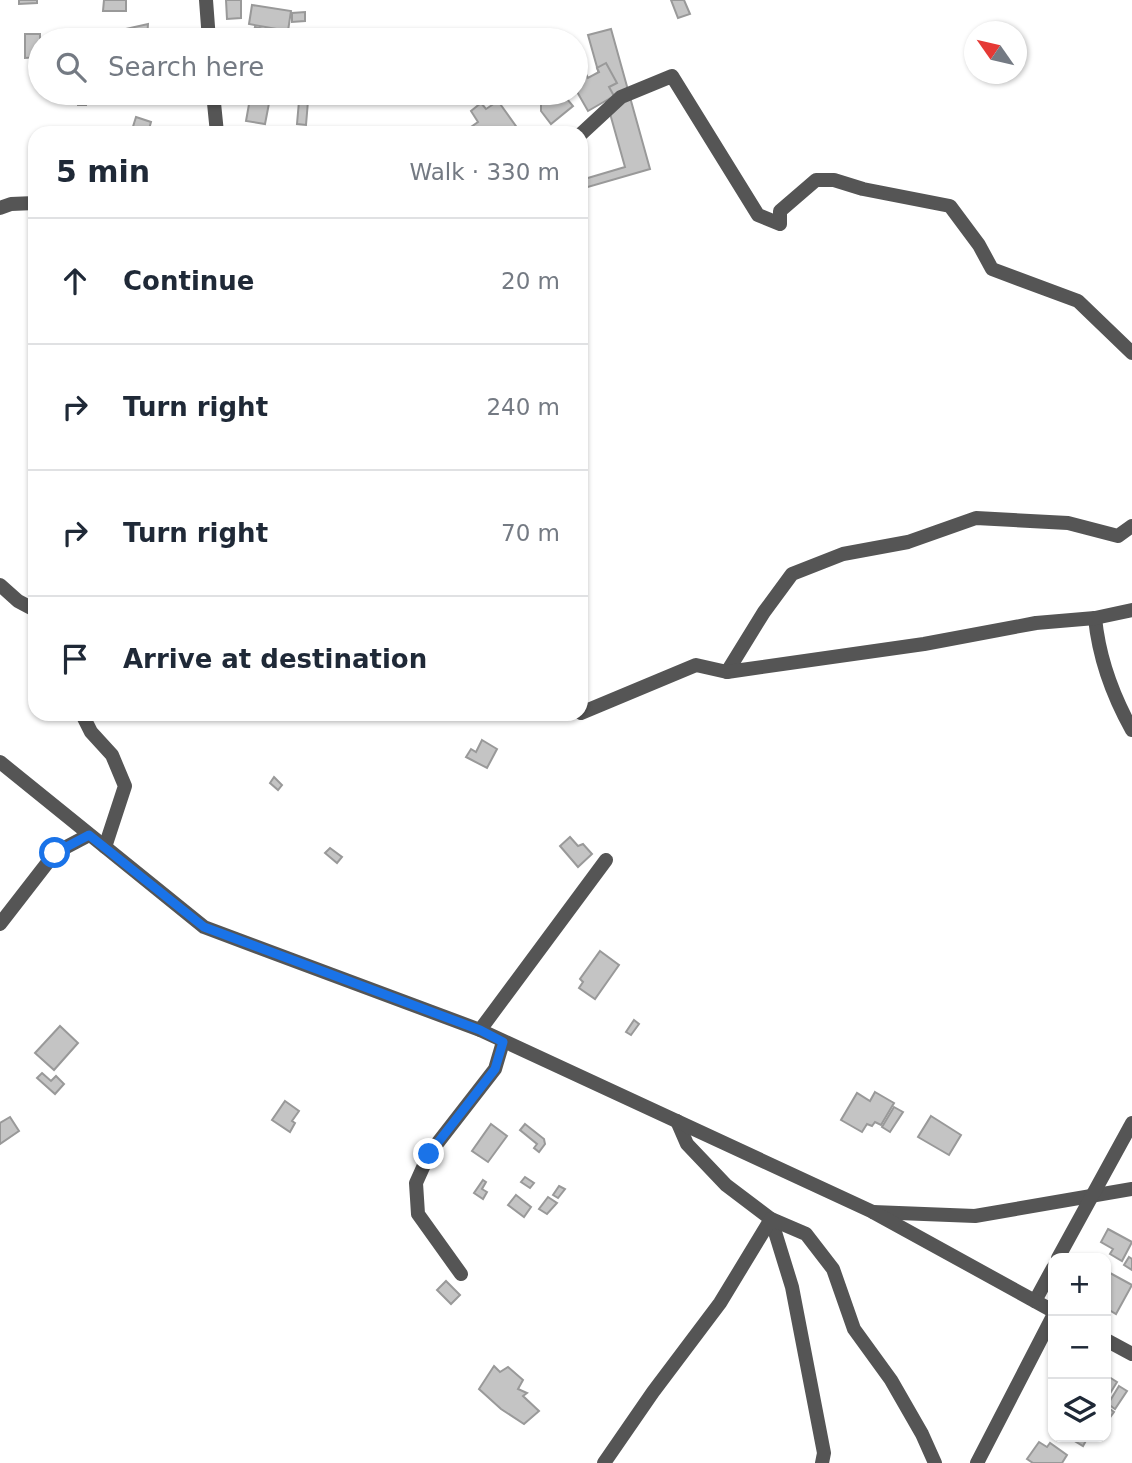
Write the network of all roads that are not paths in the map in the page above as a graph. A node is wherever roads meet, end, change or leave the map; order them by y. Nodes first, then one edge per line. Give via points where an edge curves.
1 (206, 0) edge
2 (208, 28) edge
3 (215, 105) edge
4 (216, 126) edge
5 (588, 128) edge
6 (28, 203) edge
7 (0, 208) edge
8 (1132, 353) edge
9 (1132, 526) edge
10 (0, 585) edge
11 (28, 606) edge
12 (1132, 610) edge
13 (1095, 618) junction
14 (727, 672) junction
15 (588, 710) edge
16 (85, 721) edge
17 (1132, 730) edge
18 (0, 762) edge
19 (89, 835) junction
20 (105, 847) junction
21 (606, 860) dead end
22 (0, 924) edge
23 (480, 1030) junction
24 (503, 1042) junction
25 (677, 1121) junction
26 (1132, 1123) edge
27 (1132, 1189) edge
28 (1091, 1196) junction
29 (873, 1212) junction
30 (771, 1219) junction
31 (1061, 1253) edge
32 (461, 1274) dead end
33 (1048, 1277) edge
34 (1035, 1301) junction
35 (1048, 1308) edge
36 (1048, 1327) edge
37 (1111, 1343) edge
38 (1132, 1354) edge
39 (604, 1463) edge
40 (822, 1463) edge
41 (935, 1463) edge
42 (978, 1463) edge

1 - 2 street
3 - 4 street
5 - 8 street via 621,97 672,76 758,215 780,224 780,211 816,180 950,206 992,269 1078,301
6 - 7 street
9 - 14 street via 1118,537 1068,523 976,518 908,542 843,554 792,574
10 - 11 street
12 - 13 street
13 - 14 street via 1036,623
13 - 17 street via 1098,648
14 - 15 street via 696,665
16 - 20 street via 112,755 125,786
18 - 19 street
19 - 20 street
19 - 22 street via 55,853
20 - 23 street via 204,927
21 - 23 street
23 - 24 street
24 - 25 street
24 - 32 street via 495,1069 429,1154 416,1183 418,1214
25 - 29 street
25 - 30 street via 687,1144 726,1185
26 - 28 street
27 - 28 street
28 - 29 street via 975,1216
28 - 31 street
29 - 34 street
30 - 39 street via 720,1303
30 - 40 street via 792,1287 824,1453
30 - 41 street via 806,1234 833,1269 854,1329 891,1380
33 - 34 street
34 - 35 street
36 - 42 street
37 - 38 street

